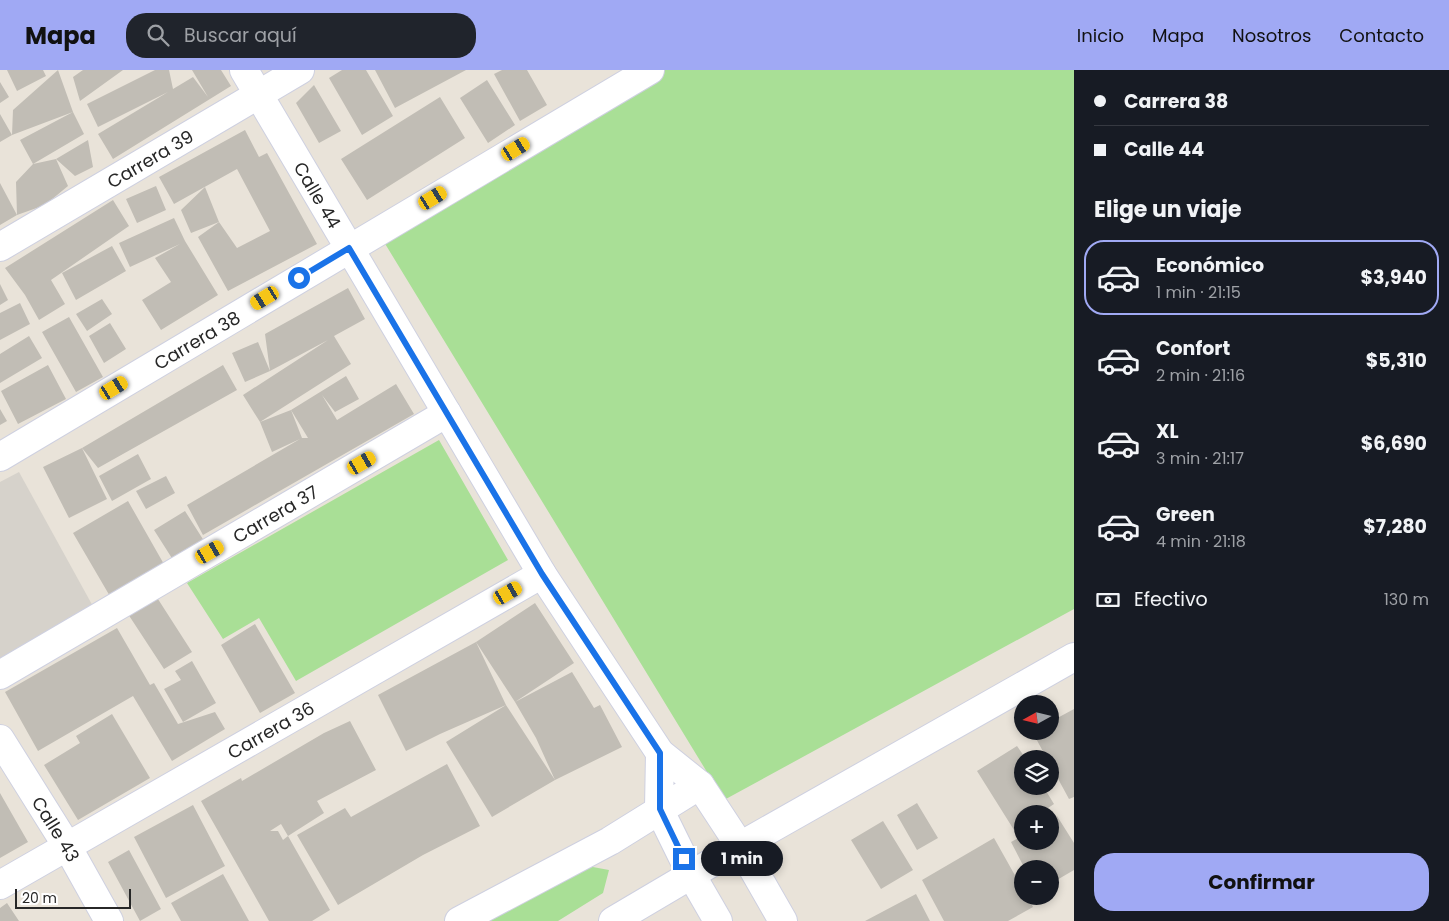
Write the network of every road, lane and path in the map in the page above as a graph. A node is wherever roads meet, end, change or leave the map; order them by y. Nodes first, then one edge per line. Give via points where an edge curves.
1 (244, 70) edge
2 (300, 70) edge
3 (650, 70) edge
4 (259, 94) junction
5 (0, 247) edge
6 (349, 248) junction
7 (447, 414) junction
8 (0, 457) edge
9 (542, 574) junction
10 (1074, 657) edge
11 (0, 675) edge
12 (0, 739) edge
13 (660, 753) junction
14 (700, 785) junction
15 (660, 809) junction
16 (67, 846) junction
17 (740, 846) junction
18 (692, 876) junction
19 (0, 885) edge
20 (109, 921) edge
21 (459, 921) edge
22 (613, 921) edge
23 (718, 921) edge
24 (783, 921) edge

1 - 4 street, Calle 44
2 - 4 street, Carrera 39
3 - 6 street, Carrera 38
4 - 5 street, Carrera 39
4 - 6 street, Calle 44
6 - 7 street, Calle 44
6 - 8 street, Carrera 38
7 - 9 street, Calle 44
7 - 11 street, Carrera 37
9 - 13 street, Calle 44
9 - 16 street, Carrera 36
10 - 17 street
12 - 16 street, Calle 43
13 - 14 street, Calle 44
13 - 15 street
14 - 15 street
14 - 17 street, Calle 44
15 - 18 street
15 - 21 street via 610,841
16 - 19 street, Carrera 36
16 - 20 street, Calle 43
17 - 18 street
17 - 24 street, Calle 44
18 - 22 street
18 - 23 street

